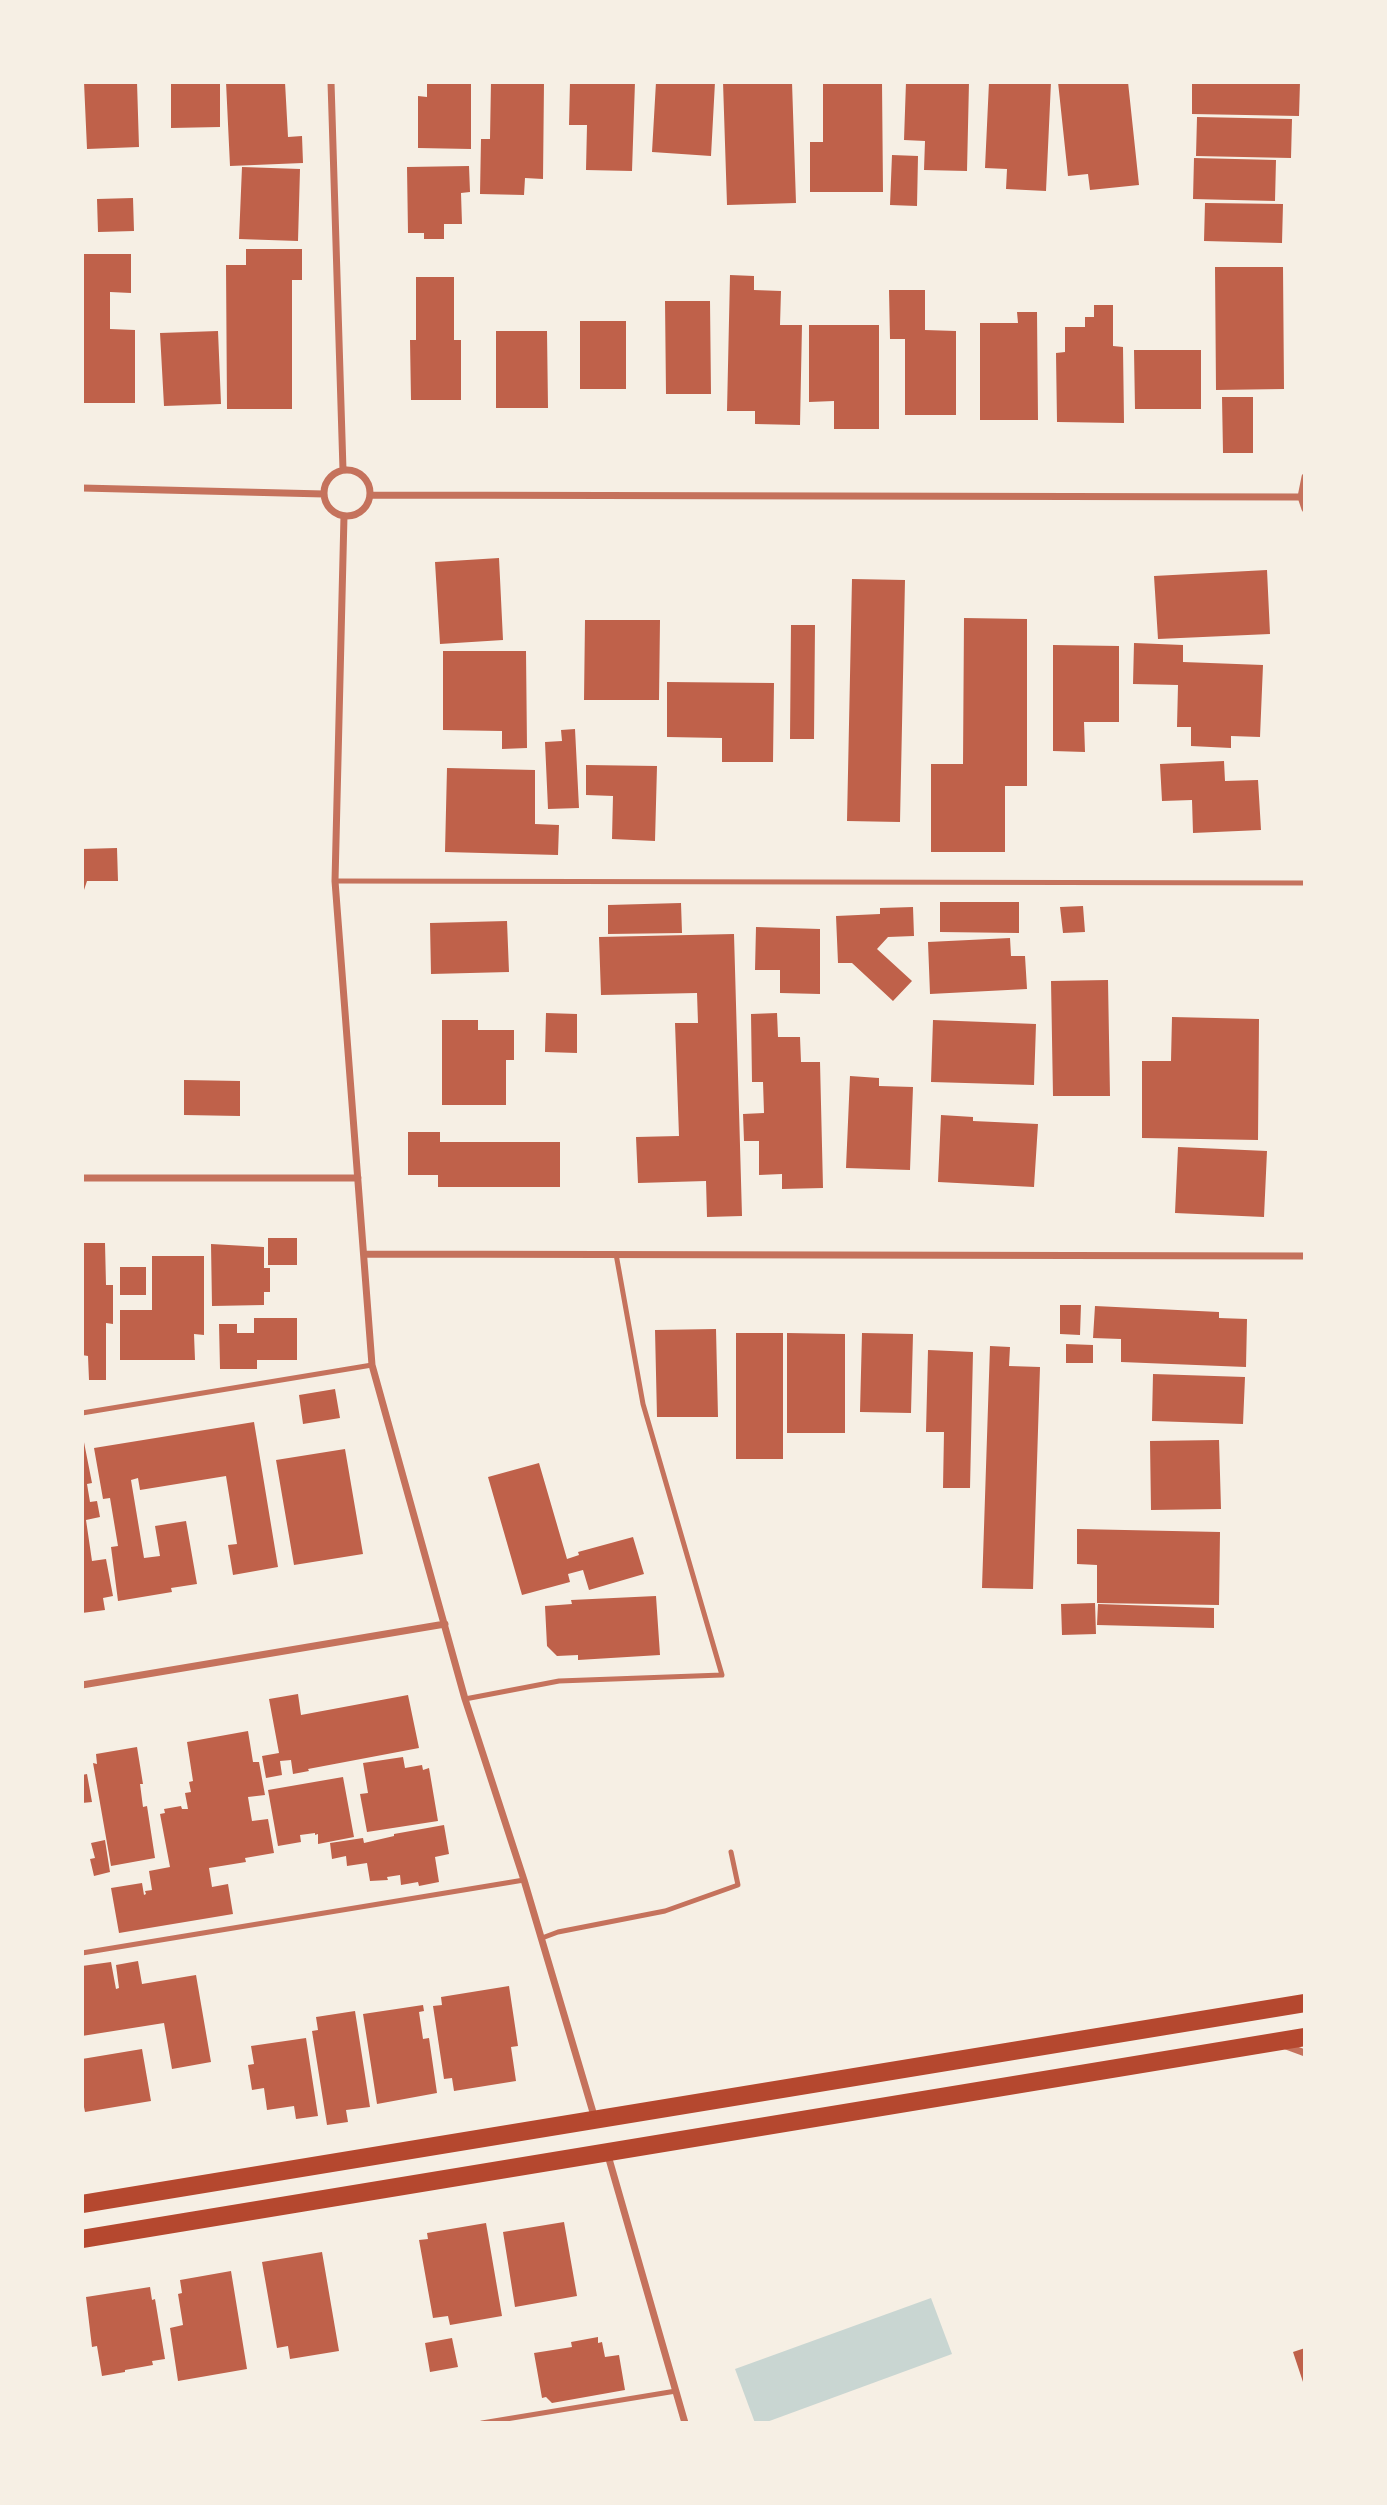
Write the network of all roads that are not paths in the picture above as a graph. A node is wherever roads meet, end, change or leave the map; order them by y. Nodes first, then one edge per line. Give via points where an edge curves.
1 (331, 82) edge
2 (343, 470) junction
3 (1305, 477) edge
4 (82, 488) edge
5 (324, 494) junction
6 (370, 495) junction
7 (1301, 496) junction
8 (1305, 509) edge
9 (344, 516) junction
10 (335, 881) junction
11 (1305, 884) edge
12 (82, 1178) edge
13 (358, 1178) junction
14 (365, 1254) junction
15 (615, 1254) junction
16 (1305, 1256) edge
17 (372, 1365) junction
18 (82, 1413) edge
19 (445, 1624) junction
20 (82, 1685) edge
21 (465, 1699) junction
22 (731, 1852) dead end
23 (524, 1880) junction
24 (542, 1938) junction
25 (82, 1953) edge
26 (1305, 2003) edge
27 (1305, 2037) edge
28 (1271, 2042) junction
29 (1305, 2053) edge
30 (595, 2120) junction
31 (607, 2151) junction
32 (82, 2204) edge
33 (82, 2239) edge
34 (676, 2391) junction
35 (482, 2423) edge
36 (685, 2423) edge

1 - 2 street
2 - 5 street via 331,475
2 - 6 street via 363,476
3 - 7 street
4 - 5 street
5 - 9 street via 330,508
6 - 7 street
6 - 9 street via 359,513
7 - 8 street
9 - 10 street
10 - 11 lane
10 - 13 street
12 - 13 street
13 - 14 street
14 - 15 street
14 - 17 street
15 - 16 street
15 - 21 lane via 643,1405 722,1675 559,1681
17 - 18 lane
17 - 19 street
19 - 20 street
19 - 21 street
21 - 23 street
22 - 24 lane via 738,1885 665,1911
23 - 24 street
23 - 25 lane
24 - 30 street
26 - 30 main road
27 - 28 main road
28 - 29 street
28 - 31 main road
30 - 32 main road
31 - 33 main road
31 - 34 street
34 - 35 lane
34 - 36 street

